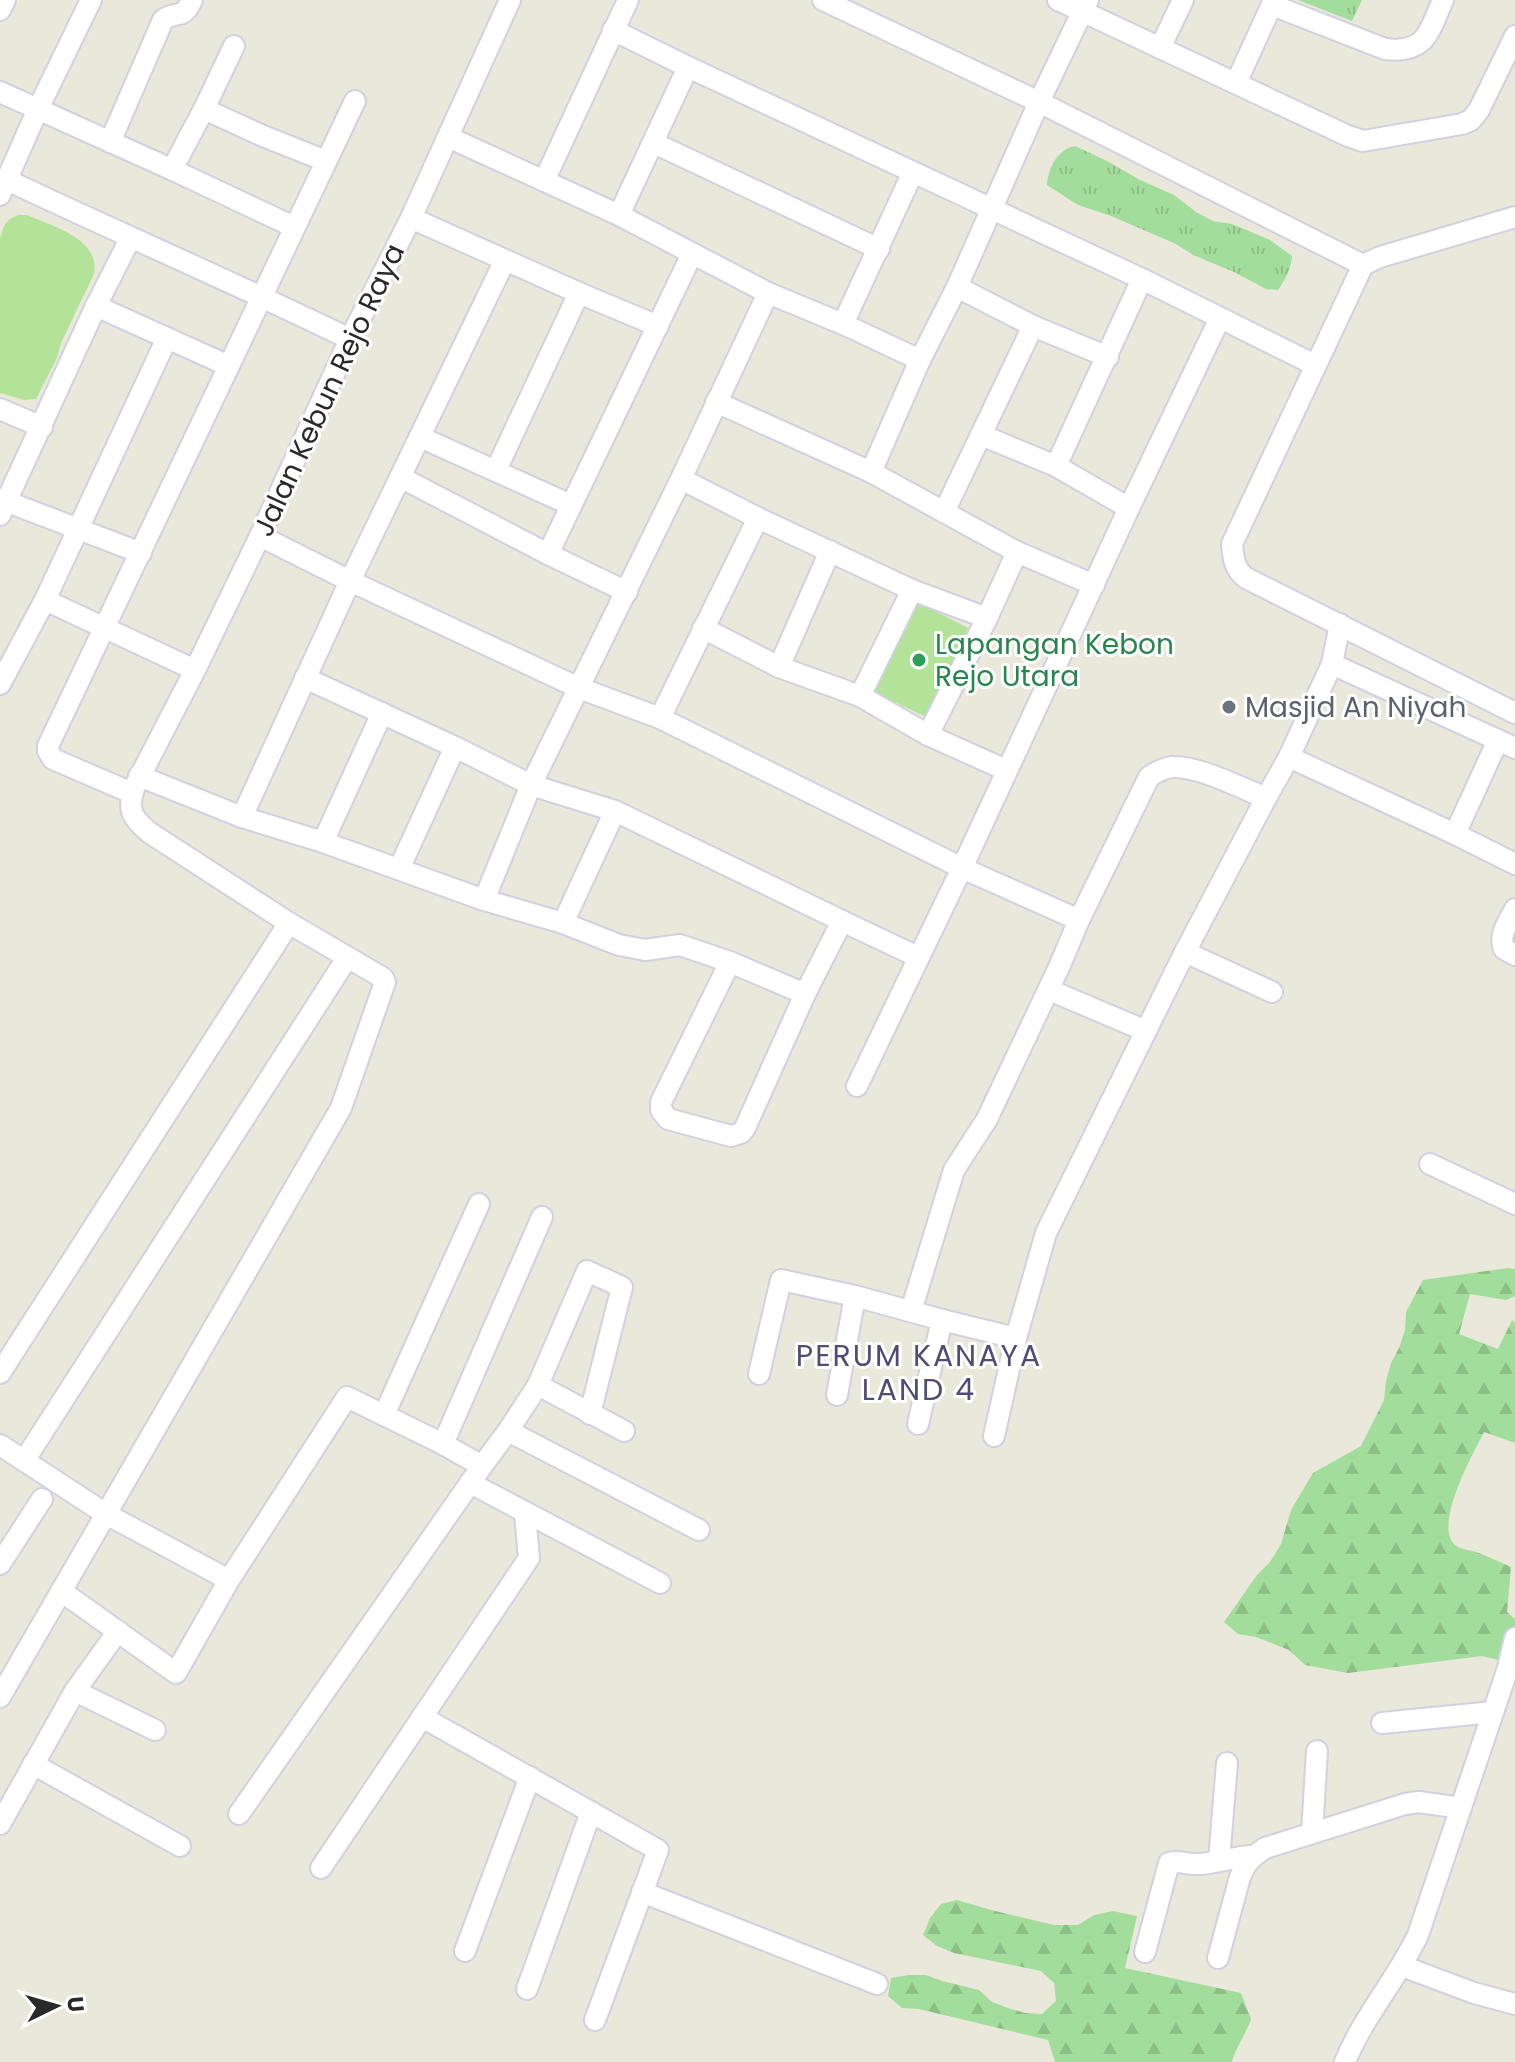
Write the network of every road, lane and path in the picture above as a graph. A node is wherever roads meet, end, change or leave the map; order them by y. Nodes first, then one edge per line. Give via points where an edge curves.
1 (5, 0) edge
2 (91, 0) edge
3 (192, 0) edge
4 (510, 0) edge
5 (628, 0) edge
6 (823, 0) edge
7 (1058, 0) edge
8 (1183, 0) edge
9 (1443, 0) edge
10 (1273, 2) edge
11 (1086, 6) edge
12 (0, 10) edge
13 (613, 30) junction
14 (1515, 36) edge
15 (234, 46) dead end
16 (1160, 48) junction
17 (688, 67) junction
18 (1236, 83) junction
19 (0, 92) edge
20 (355, 101) dead end
21 (1039, 102) junction
22 (38, 109) junction
23 (204, 109) junction
24 (448, 137) junction
25 (110, 142) junction
26 (654, 143) junction
27 (326, 161) junction
28 (173, 170) junction
29 (913, 172) junction
30 (544, 181) junction
31 (3, 187) edge
32 (992, 209) junction
33 (619, 215) junction
34 (1515, 217) edge
35 (411, 218) junction
36 (294, 227) junction
37 (130, 239) junction
38 (879, 249) junction
39 (692, 254) junction
40 (505, 260) junction
41 (1363, 265) junction
42 (1142, 279) junction
43 (957, 287) junction
44 (579, 293) junction
45 (768, 293) junction
46 (262, 296) junction
47 (96, 306) junction
48 (1220, 318) junction
49 (843, 324) junction
50 (658, 326) junction
51 (1033, 326) junction
52 (167, 338) junction
53 (350, 339) junction
54 (1108, 357) junction
55 (920, 360) junction
56 (1315, 365) junction
57 (229, 366) junction
58 (716, 402) junction
59 (0, 409) edge
60 (42, 427) junction
61 (981, 435) junction
62 (420, 437) junction
63 (1056, 466) junction
64 (496, 470) junction
65 (871, 472) junction
66 (400, 477) junction
67 (681, 479) junction
68 (2, 505) edge
69 (571, 505) junction
70 (1129, 508) junction
71 (944, 512) junction
72 (758, 518) junction
73 (78, 530) junction
74 (260, 536) junction
75 (830, 551) junction
76 (1017, 552) junction
77 (141, 553) junction
78 (548, 554) junction
79 (350, 581) junction
80 (1094, 585) junction
81 (912, 590) junction
82 (627, 592) junction
83 (45, 600) junction
84 (987, 618) junction
85 (1340, 624) junction
86 (104, 626) junction
87 (703, 628) junction
88 (1332, 664) junction
89 (779, 667) junction
90 (195, 670) junction
91 (305, 678) junction
92 (0, 684) edge
93 (579, 688) junction
94 (860, 696) junction
95 (1513, 707) edge
96 (382, 713) junction
97 (660, 718) junction
98 (928, 735) junction
99 (1506, 744) edge
100 (455, 747) junction
101 (1289, 757) junction
102 (1006, 770) junction
103 (136, 785) junction
104 (531, 785) junction
105 (1266, 798) junction
106 (615, 811) junction
107 (242, 817) junction
108 (1455, 834) junction
109 (323, 842) junction
110 (1515, 864) edge
111 (962, 868) junction
112 (399, 869) junction
113 (484, 900) junction
114 (1515, 909) edge
115 (1079, 920) junction
116 (842, 921) junction
117 (289, 923) junction
118 (563, 923) junction
119 (1185, 952) junction
120 (1515, 955) edge
121 (918, 957) junction
122 (347, 958) junction
123 (730, 962) junction
124 (1054, 992) dead end
125 (1272, 992) dead end
126 (805, 994) junction
127 (1146, 1031) junction
128 (857, 1086) dead end
129 (1430, 1164) dead end
130 (479, 1204) dead end
131 (1515, 1204) edge
132 (542, 1217) dead end
133 (855, 1296) junction
134 (911, 1311) junction
135 (942, 1320) junction
136 (1016, 1338) junction
137 (0, 1373) edge
138 (759, 1374) dead end
139 (538, 1385) junction
140 (837, 1395) dead end
141 (590, 1414) junction
142 (384, 1415) junction
143 (918, 1424) dead end
144 (508, 1431) junction
145 (624, 1431) dead end
146 (994, 1436) dead end
147 (443, 1444) junction
148 (0, 1445) edge
149 (24, 1461) junction
150 (476, 1475) junction
151 (42, 1499) dead end
152 (106, 1514) junction
153 (525, 1514) junction
154 (699, 1530) dead end
155 (0, 1564) edge
156 (229, 1580) junction
157 (660, 1583) dead end
158 (61, 1591) junction
159 (118, 1631) junction
160 (1515, 1638) edge
161 (75, 1691) junction
162 (0, 1697) edge
163 (1493, 1712) junction
164 (422, 1717) junction
165 (1382, 1723) dead end
166 (155, 1730) dead end
167 (1317, 1751) dead end
168 (1227, 1763) dead end
169 (33, 1764) junction
170 (530, 1777) junction
171 (1461, 1808) junction
172 (591, 1812) junction
173 (239, 1814) dead end
174 (0, 1824) edge
175 (1312, 1833) junction
176 (180, 1846) dead end
177 (1253, 1856) junction
178 (1219, 1860) junction
179 (321, 1868) dead end
180 (642, 1892) junction
181 (465, 1951) dead end
182 (1145, 1952) dead end
183 (1218, 1958) dead end
184 (1402, 1966) junction
185 (877, 1984) dead end
186 (527, 1989) dead end
187 (1515, 2004) edge
188 (595, 2020) dead end
189 (1345, 2062) edge

1 - 12 street
2 - 22 street
3 - 25 street via 186,11 163,20
4 - 24 street, Jalan Kebun Rejo Raya
5 - 13 street
6 - 21 street
7 - 11 street
8 - 16 street
9 - 10 street via 1426,38 1415,47 1397,50
10 - 18 street
11 - 16 street
11 - 21 street
13 - 17 street
13 - 30 street
14 - 18 street via 1471,120 1372,140 1356,140
15 - 23 street
16 - 18 street
17 - 26 street
17 - 29 street
19 - 22 street
20 - 27 street
21 - 32 street
21 - 41 street
22 - 25 street
22 - 31 street
23 - 27 street
23 - 28 street
24 - 30 street
24 - 35 street, Jalan Kebun Rejo Raya
25 - 28 street
26 - 33 street
26 - 38 street
27 - 36 street
28 - 36 street
29 - 32 street
29 - 38 street
30 - 33 street
31 - 37 street
32 - 42 street
32 - 43 street
33 - 39 street
34 - 41 street
35 - 40 street
35 - 53 street, Jalan Kebun Rejo Raya
36 - 46 street
37 - 46 street
37 - 47 street
38 - 49 street
39 - 45 street
39 - 50 street
40 - 44 street
40 - 62 street
41 - 56 street
42 - 48 street
42 - 54 street
43 - 51 street
43 - 55 street
44 - 50 street
44 - 64 street
45 - 49 street
45 - 58 street
46 - 53 street
46 - 57 street
47 - 52 street
47 - 60 street
48 - 56 street
48 - 70 street
49 - 55 street
50 - 69 street
51 - 54 street
51 - 61 street
52 - 57 street
52 - 73 street
53 - 74 street, Jalan Kebun Rejo Raya
54 - 63 street
55 - 65 street
56 - 85 street via 1236,534 1233,555 1246,578
57 - 77 street
58 - 65 street
58 - 67 street
59 - 60 street
60 - 68 street
61 - 63 street
61 - 71 street
62 - 64 street
62 - 66 street
63 - 70 street
64 - 69 street
65 - 71 street
66 - 78 street
66 - 79 street
67 - 72 street
67 - 82 street
68 - 73 street
69 - 78 street
70 - 80 street
71 - 76 street
72 - 75 street
72 - 87 street
73 - 77 street
73 - 83 street
74 - 79 street
74 - 90 street, Jalan Kebun Rejo Raya
75 - 81 street
75 - 89 street
76 - 80 street
76 - 84 street
77 - 86 street
78 - 82 street
79 - 91 street
79 - 93 street
80 - 102 street
81 - 84 street
81 - 94 street
82 - 93 street
83 - 86 street
83 - 92 street
84 - 98 street
85 - 88 street
85 - 95 street
86 - 90 street
86 - 103 street via 48,751 53,759
87 - 89 street
87 - 97 street
88 - 99 street
88 - 101 street
89 - 94 street
90 - 103 street, Jalan Kebun Rejo Raya
91 - 96 street
91 - 107 street
93 - 97 street
93 - 104 street
94 - 98 street
96 - 100 street
96 - 109 street
97 - 111 street
98 - 102 street
99 - 108 street
100 - 104 street
100 - 112 street
101 - 105 street
101 - 108 street
102 - 111 street
103 - 107 street
103 - 117 street via 130,806 136,822
104 - 106 street
104 - 113 street
105 - 115 street via 1193,769 1174,767 1149,777
105 - 119 street
106 - 116 street
106 - 118 street
107 - 109 street
108 - 110 street
109 - 112 street
111 - 115 street
111 - 121 street
112 - 113 street
113 - 118 street
114 - 120 street via 1501,942
115 - 134 street via 987,1119 954,1170
116 - 121 street
116 - 126 street
117 - 122 street
117 - 137 street
118 - 123 street via 619,945 645,950 680,945
119 - 125 street
119 - 127 street
121 - 128 street
122 - 149 street
122 - 152 street via 385,983 341,1108
123 - 126 street
123 - 126 street via 661,1102 668,1119 731,1136 741,1133
124 - 127 street
127 - 136 street via 1046,1233
129 - 131 street
130 - 142 street
132 - 147 street
133 - 134 street
133 - 138 street via 781,1280
133 - 140 street
134 - 135 street
135 - 136 street
135 - 143 street
136 - 146 street
139 - 141 street
139 - 141 street via 587,1271 622,1287
139 - 144 street
141 - 145 street
142 - 147 street
142 - 156 street via 347,1397
144 - 150 street
144 - 154 street
147 - 150 street
148 - 149 street
149 - 152 street
150 - 153 street
150 - 173 street
151 - 155 street
152 - 156 street
152 - 158 street
153 - 157 street
153 - 164 street via 529,1558
156 - 159 street via 176,1673
158 - 159 street
158 - 162 street
159 - 161 street
160 - 163 street
161 - 166 street
161 - 169 street
163 - 165 street
163 - 171 street
164 - 170 street
164 - 179 street
167 - 175 street
168 - 178 street
169 - 174 street
169 - 176 street
170 - 172 street
170 - 181 street
171 - 175 street via 1405,1804
171 - 184 street via 1418,1935
172 - 180 street via 658,1850
172 - 186 street
175 - 177 street
177 - 178 street
177 - 183 street via 1240,1877
178 - 182 street via 1169,1863
180 - 185 street
180 - 188 street
184 - 187 street
184 - 189 street

